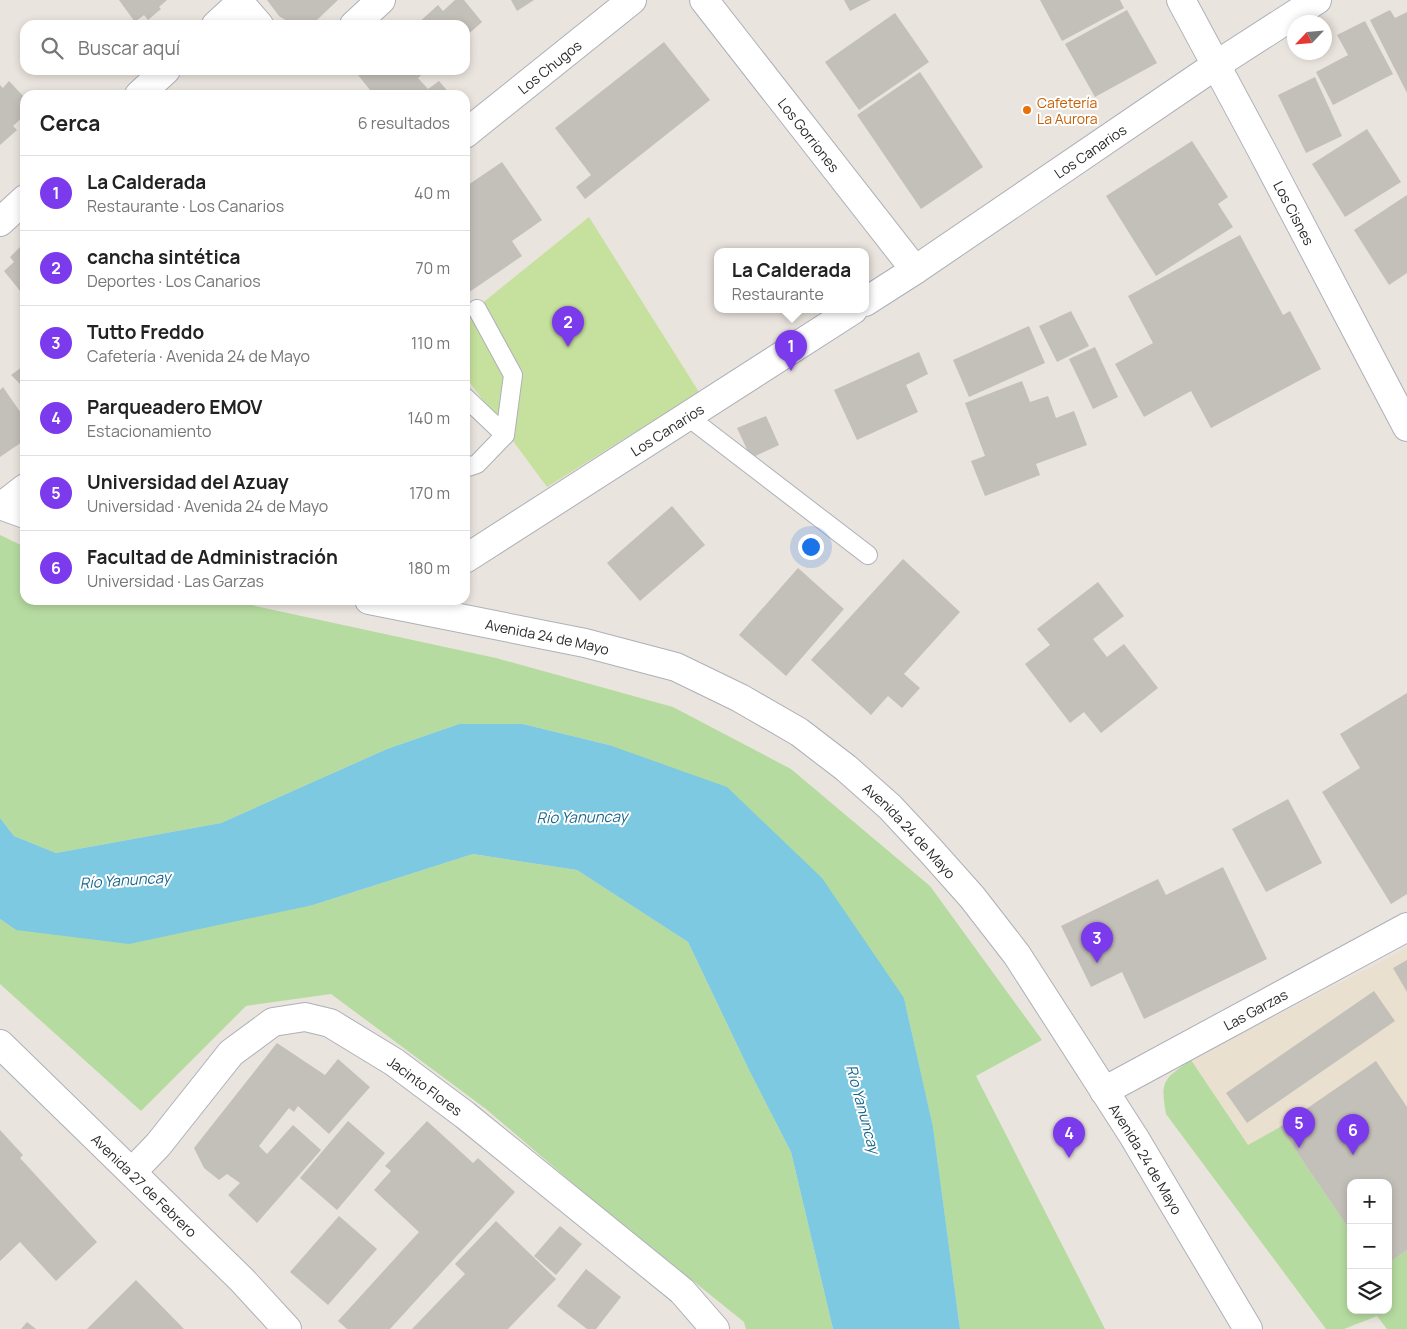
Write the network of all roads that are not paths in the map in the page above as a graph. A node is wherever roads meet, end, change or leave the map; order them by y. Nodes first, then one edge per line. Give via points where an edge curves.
1 (381, 0) edge
2 (632, 0) edge
3 (704, 0) edge
4 (1181, 0) edge
5 (1317, 0) edge
6 (239, 1) edge
7 (221, 20) edge
8 (255, 20) edge
9 (359, 20) edge
10 (1216, 65) junction
11 (161, 75) edge
12 (144, 90) edge
13 (470, 130) edge
14 (20, 204) edge
15 (0, 222) edge
16 (915, 270) junction
17 (869, 299) edge
18 (477, 309) dead end
19 (848, 313) edge
20 (470, 402) edge
21 (687, 416) junction
22 (1407, 427) edge
23 (505, 435) junction
24 (470, 466) edge
25 (20, 494) edge
26 (9, 508) edge
27 (868, 555) dead end
28 (470, 558) edge
29 (421, 605) edge
30 (458, 609) edge
31 (1407, 927) edge
32 (0, 1044) edge
33 (1104, 1091) junction
34 (132, 1172) junction
35 (287, 1329) edge
36 (715, 1329) edge
37 (1248, 1329) edge

1 - 9 street
2 - 13 street, Los Chugos
3 - 16 street, Los Gorriones
4 - 10 street, Los Cisnes
5 - 10 street, Los Canarios
6 - 7 street
6 - 8 street
10 - 16 street, Los Canarios
10 - 22 street, Los Cisnes
11 - 12 street
14 - 15 street
16 - 17 street, Los Canarios
18 - 23 lane via 513,375
19 - 21 street, Los Canarios
20 - 23 lane
21 - 27 lane
21 - 28 street, Los Canarios
23 - 24 lane
25 - 26 street
29 - 30 street, Avenida 24 de Mayo
30 - 33 street, Avenida 24 de Mayo via 676,668 740,698 799,732 890,807 972,897 1017,955
31 - 33 street, Las Garzas
32 - 34 street, Avenida 27 de Febrero
33 - 37 street, Avenida 24 de Mayo
34 - 35 street, Avenida 27 de Febrero
34 - 36 street, Jacinto Flores via 158,1145 232,1053 273,1022 305,1017 330,1023 394,1062 465,1116 682,1291

